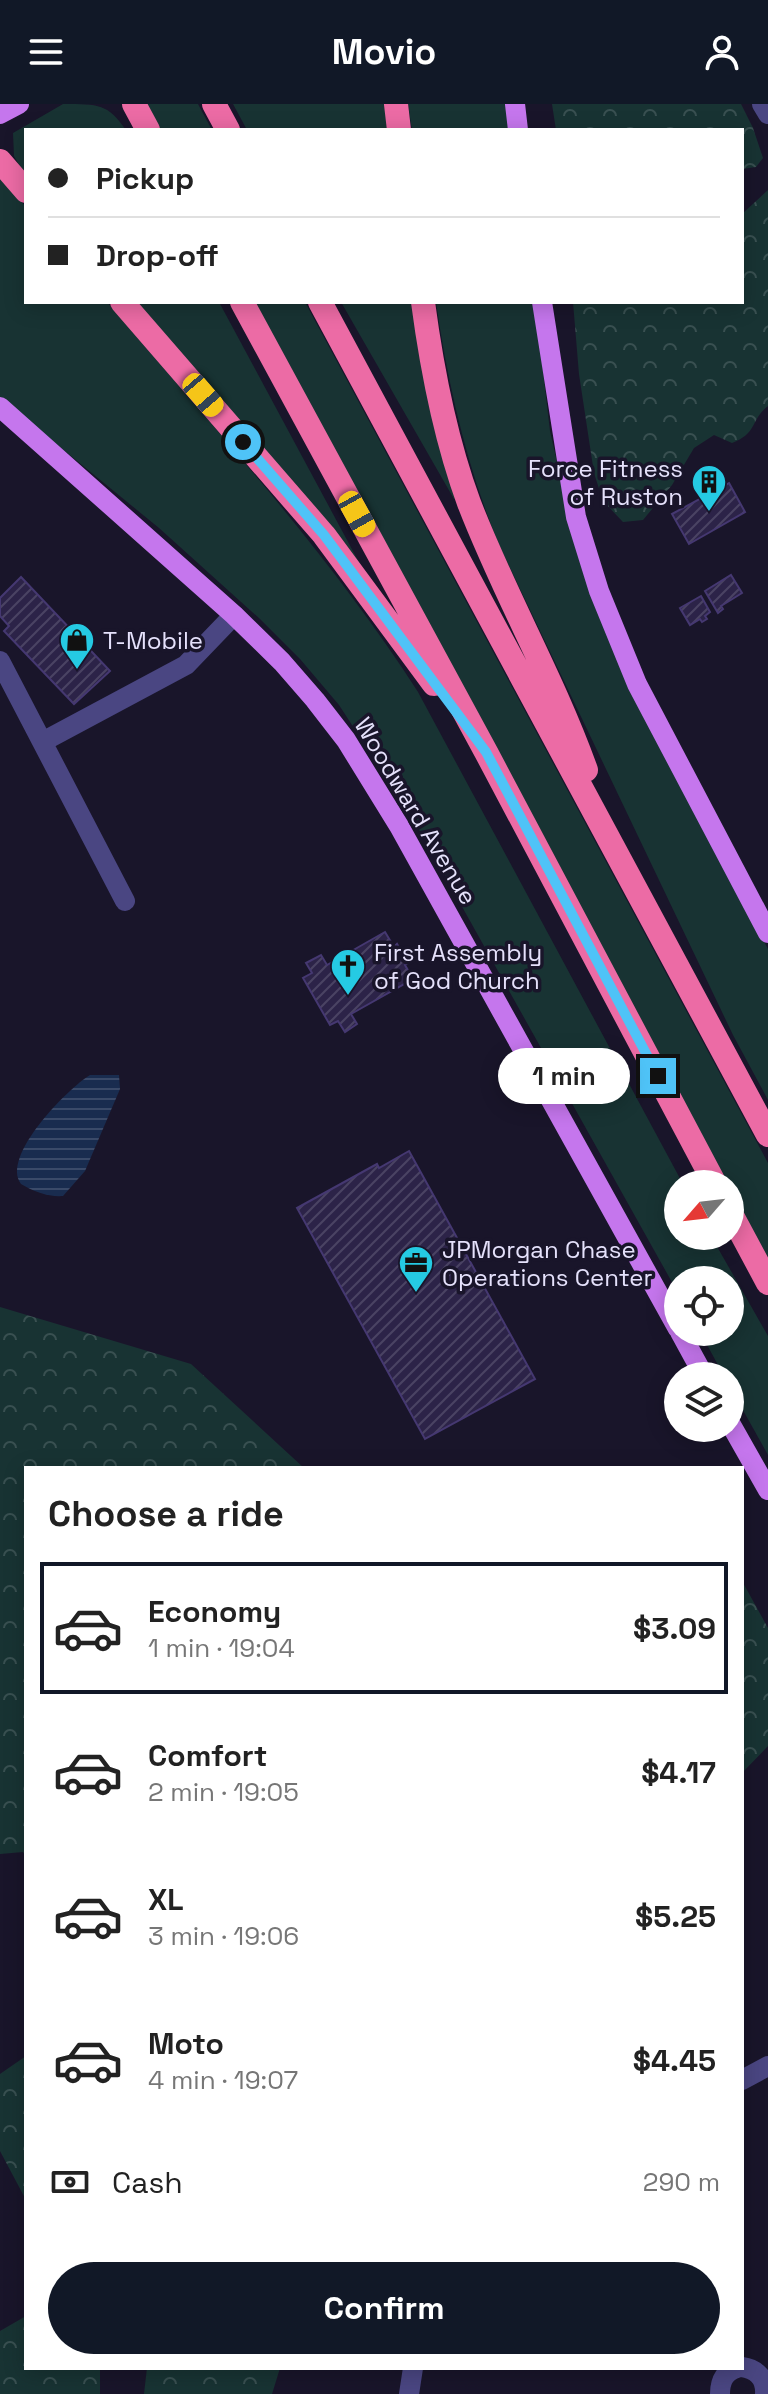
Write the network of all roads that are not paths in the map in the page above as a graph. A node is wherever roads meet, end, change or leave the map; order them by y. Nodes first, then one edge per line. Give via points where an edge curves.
1 (19, 104) edge
2 (134, 104) edge
3 (214, 104) edge
4 (396, 104) edge
5 (515, 104) edge
6 (762, 104) edge
7 (0, 114) edge
8 (768, 114) edge
9 (147, 128) edge
10 (227, 128) edge
11 (399, 128) edge
12 (518, 128) edge
13 (0, 161) edge
14 (24, 189) edge
15 (124, 304) edge
16 (243, 304) edge
17 (321, 304) edge
18 (423, 304) edge
19 (542, 304) edge
20 (0, 407) edge
21 (234, 615) junction
22 (0, 661) edge
23 (44, 741) junction
24 (486, 752) junction
25 (615, 851) junction
26 (125, 901) dead end
27 (768, 933) edge
28 (768, 1135) edge
29 (708, 1170) edge
30 (744, 1238) edge
31 (768, 1283) edge
32 (664, 1304) edge
33 (741, 1442) edge
34 (768, 1490) edge
35 (768, 2066) edge
36 (744, 2079) edge
37 (744, 2369) edge
38 (413, 2370) edge
39 (736, 2370) edge
40 (765, 2383) edge
41 (409, 2394) edge
42 (720, 2394) edge

1 - 7 main road
2 - 9 highway
3 - 10 highway
4 - 11 highway
5 - 12 main road
6 - 8 street
13 - 14 highway
15 - 24 highway via 324,535
16 - 24 highway
17 - 25 highway
18 - 25 highway via 432,371 469,501 564,710
19 - 27 main road via 576,517 599,591 637,684
20 - 21 main road, Woodward Avenue
21 - 23 street via 186,665
21 - 32 main road, Woodward Avenue via 282,662 346,740
22 - 23 street
23 - 26 street
24 - 29 highway
25 - 28 highway
30 - 31 highway
33 - 34 main road
35 - 36 street
37 - 40 street via 757,2372
38 - 41 street
39 - 42 street via 725,2375

